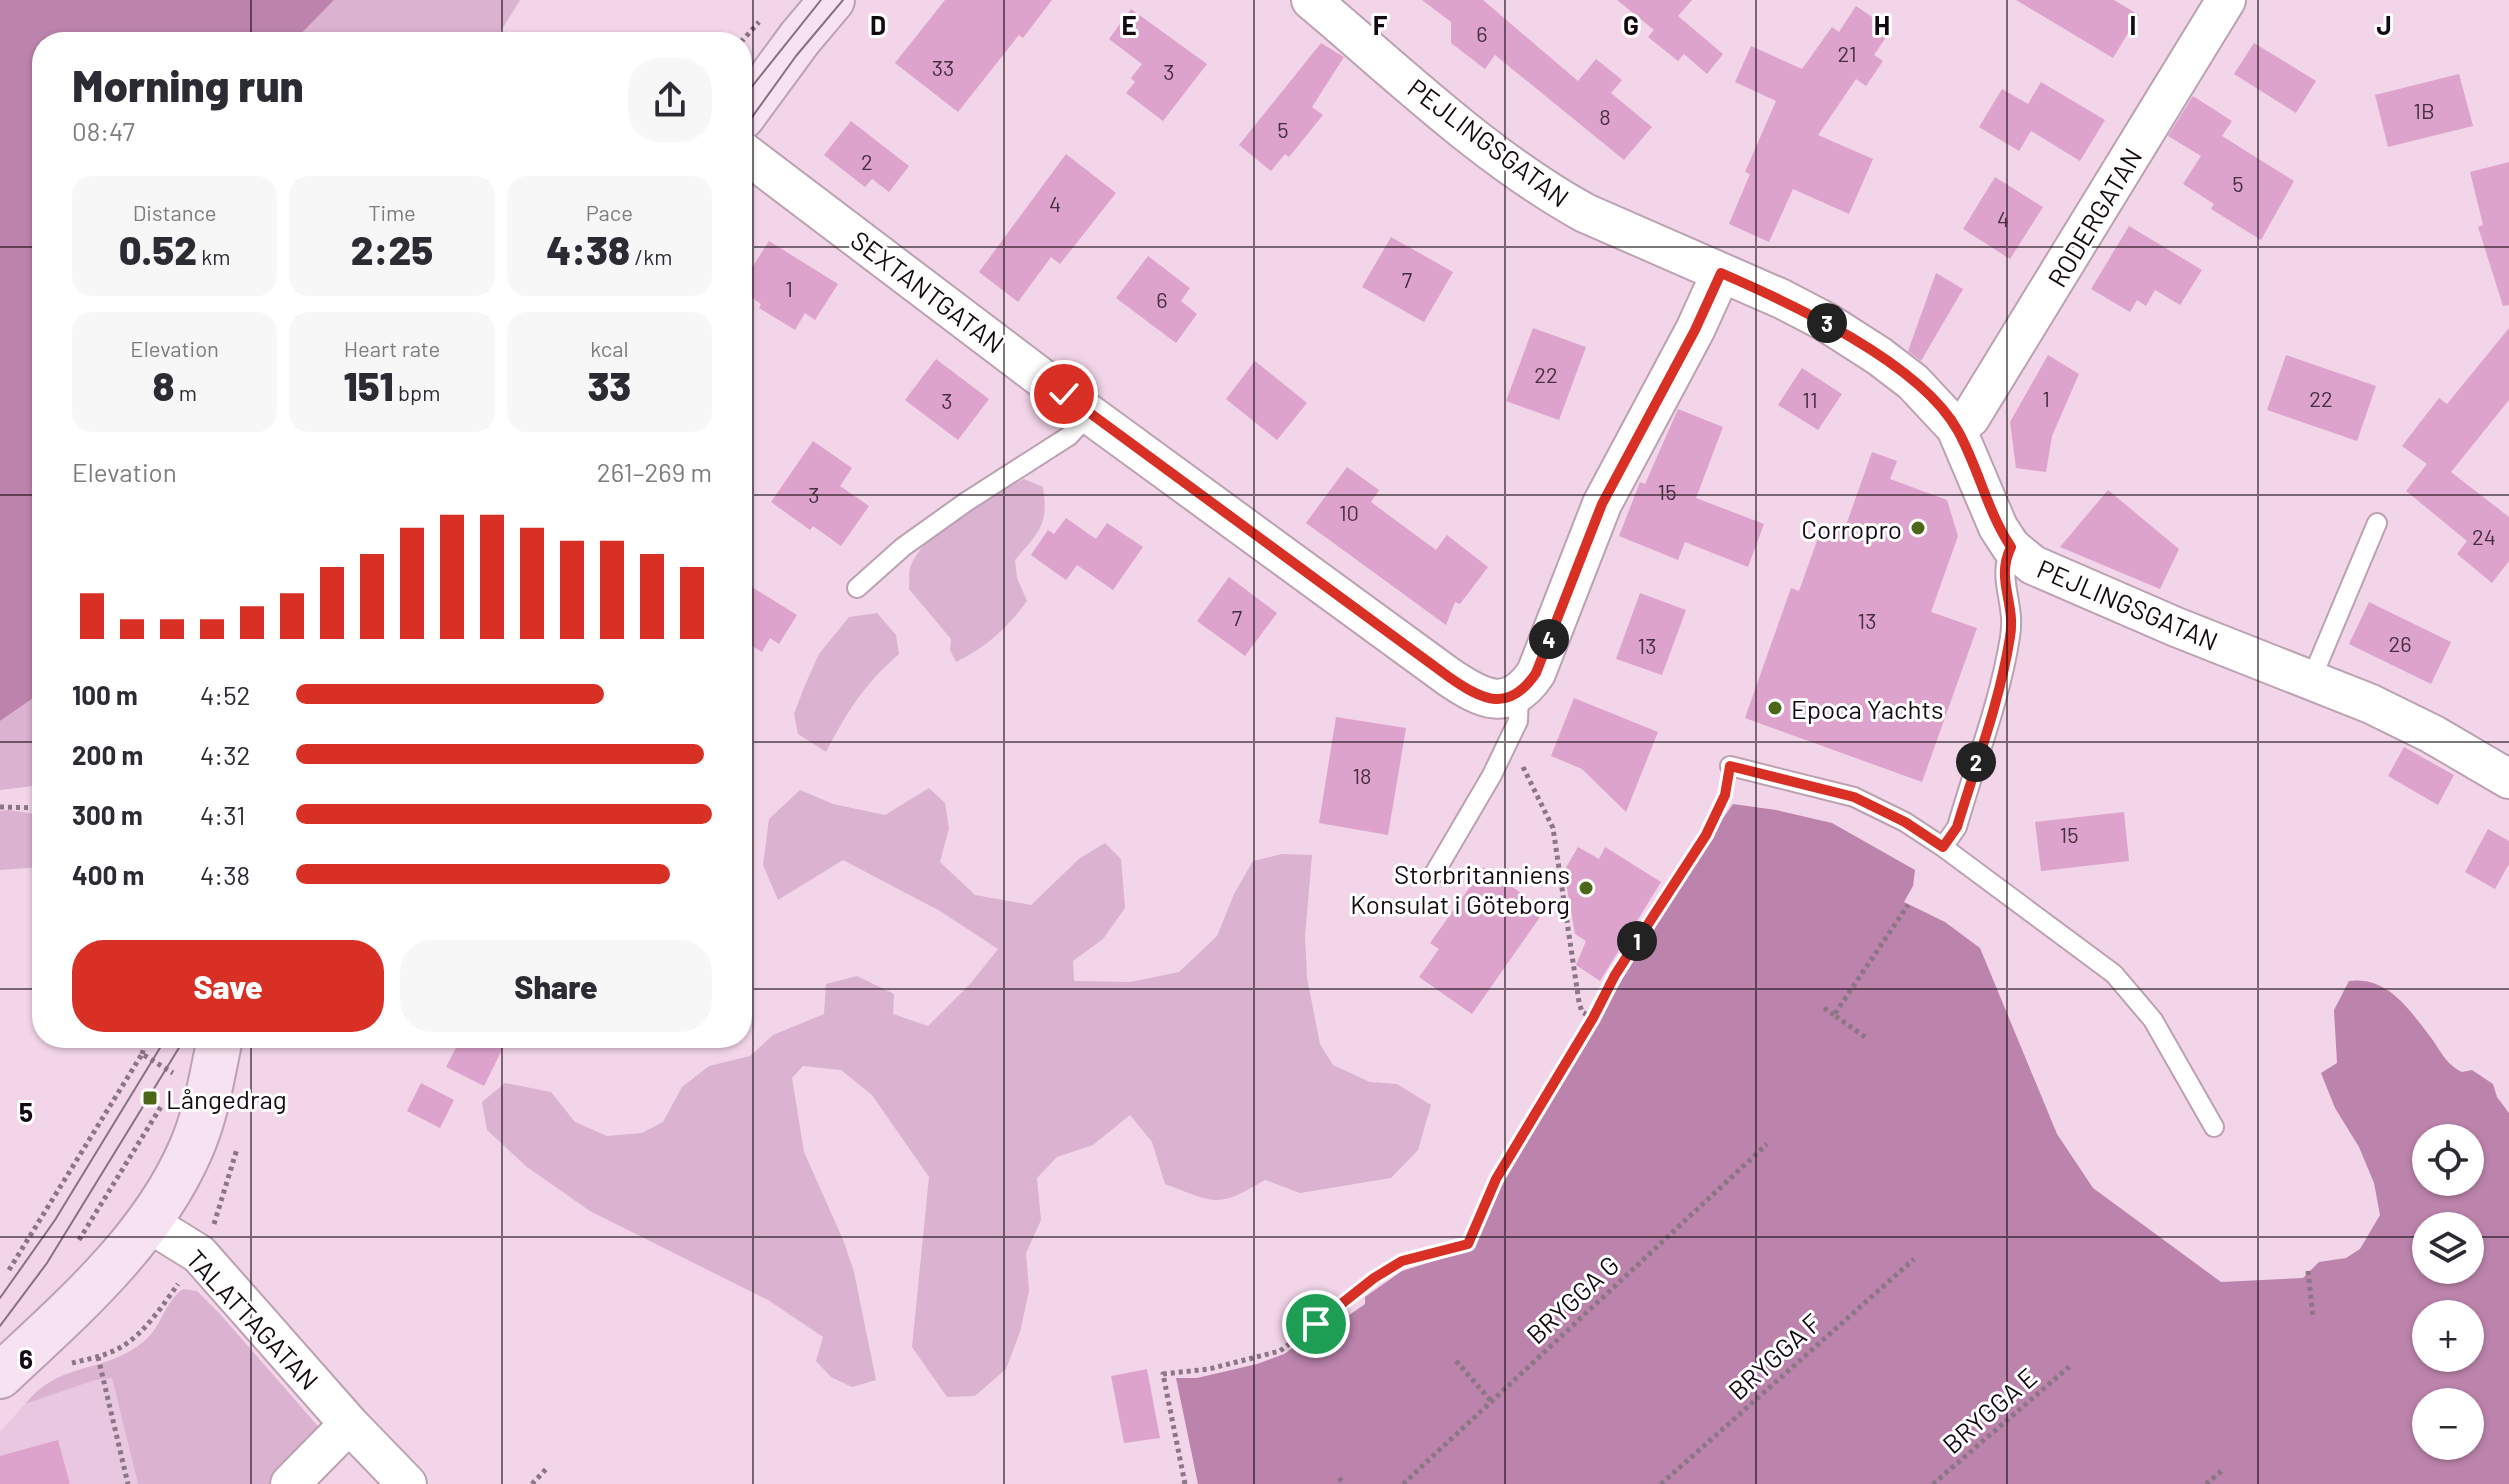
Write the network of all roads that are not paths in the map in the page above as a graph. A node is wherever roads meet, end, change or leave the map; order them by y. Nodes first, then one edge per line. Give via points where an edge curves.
1 (832, 0) edge
2 (1311, 0) edge
3 (2226, 0) edge
4 (752, 103) edge
5 (752, 159) edge
6 (1721, 273) junction
7 (1089, 414) junction
8 (1956, 428) junction
9 (2377, 523) dead end
10 (2011, 547) junction
11 (857, 588) dead end
12 (2311, 680) junction
13 (1513, 695) junction
14 (1730, 766) road end
15 (2509, 779) edge
16 (1943, 847) junction
17 (1434, 874) dead end
18 (218, 1048) edge
19 (2214, 1127) dead end
20 (149, 1223) junction
21 (0, 1376) edge
22 (349, 1424) junction
23 (290, 1484) edge
24 (407, 1484) edge

1 - 4 street
2 - 6 street, PEJLINGSGATAN via 1536,184 1585,213
3 - 8 street, RODERGATAN via 1970,418
5 - 7 street, SEXTANTGATAN
6 - 8 street, PEJLINGSGATAN via 1826,322 1879,356 1913,382
6 - 13 street via 1602,504 1536,673
7 - 11 lane via 1069,436 903,547
7 - 13 street, SEXTANTGATAN via 1468,690 1481,697
8 - 10 street, PEJLINGSGATAN
9 - 12 lane
10 - 12 street, PEJLINGSGATAN via 2033,565
10 - 16 lane via 2004,563 2011,634 2003,674 1957,827
12 - 15 street, PEJLINGSGATAN via 2432,734
13 - 17 lane via 1518,721
14 - 16 lane via 1854,797
16 - 19 lane via 2114,974 2153,1020
18 - 20 street via 191,1149
20 - 21 street
20 - 22 street, TALATTAGATAN via 199,1254
22 - 23 street
22 - 24 street, TALATTAGATAN

